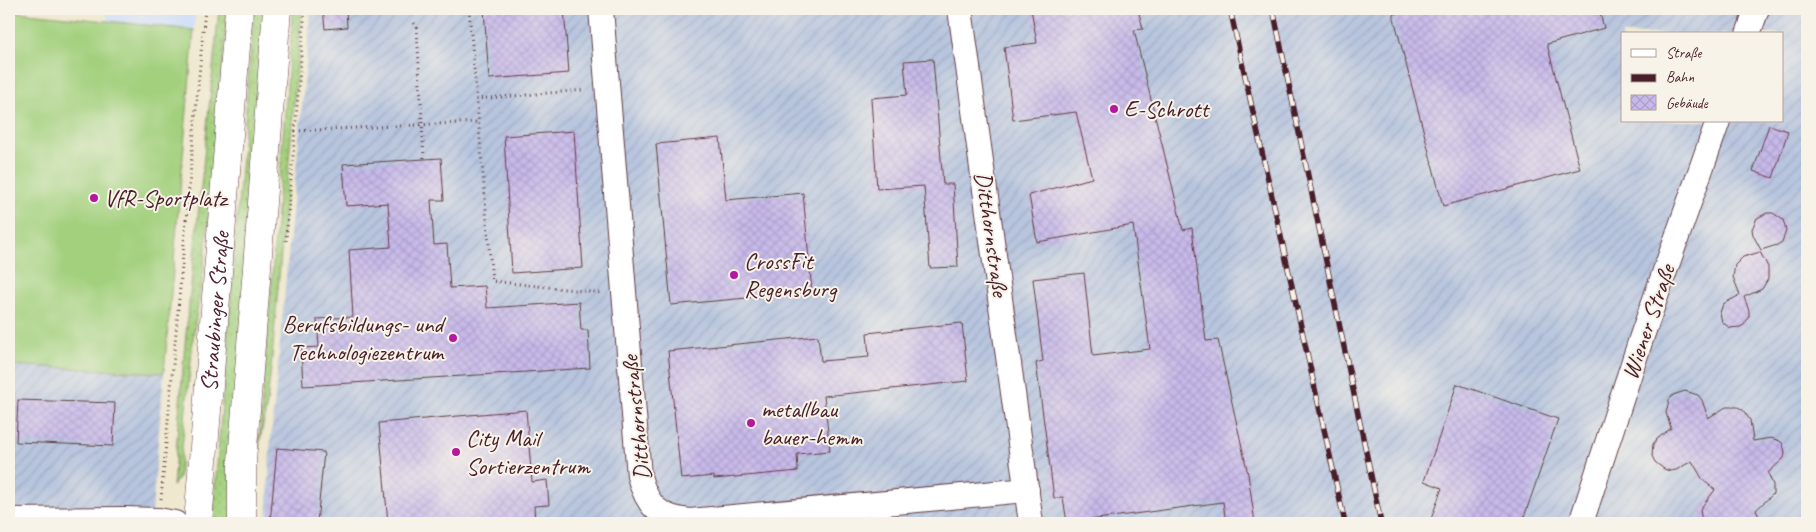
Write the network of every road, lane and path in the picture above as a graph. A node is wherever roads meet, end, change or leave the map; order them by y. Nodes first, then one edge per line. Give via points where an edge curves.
1 (206, 9) edge
2 (239, 9) edge
3 (277, 9) edge
4 (469, 9) edge
5 (602, 9) edge
6 (960, 9) edge
7 (1757, 9) edge
8 (414, 23) dead end
9 (1749, 32) edge
10 (608, 88) junction
11 (476, 98) junction
12 (478, 122) junction
13 (1718, 122) edge
14 (421, 125) junction
15 (295, 131) dead end
16 (424, 159) dead end
17 (625, 295) junction
18 (1027, 490) junction
19 (9, 520) edge
20 (49, 521) edge
21 (167, 522) edge
22 (198, 523) edge
23 (242, 523) edge
24 (1031, 523) edge
25 (1581, 523) edge

1 - 21 path
2 - 22 main road, Straubinger Straße
3 - 23 main road, Straubinger Straße via 242,461
4 - 11 path
5 - 10 street, Ditthornstraße
6 - 18 street, Ditthornstraße
7 - 9 street
8 - 14 path via 417,28
10 - 11 path
10 - 17 street, Ditthornstraße
11 - 12 path
12 - 14 path
12 - 17 path via 492,281
13 - 25 street, Wiener Straße via 1643,333
14 - 15 path
14 - 16 path
17 - 18 street, Ditthornstraße via 639,476 650,503 674,520
18 - 24 street, Ditthornstraße
19 - 20 street
20 - 21 street

